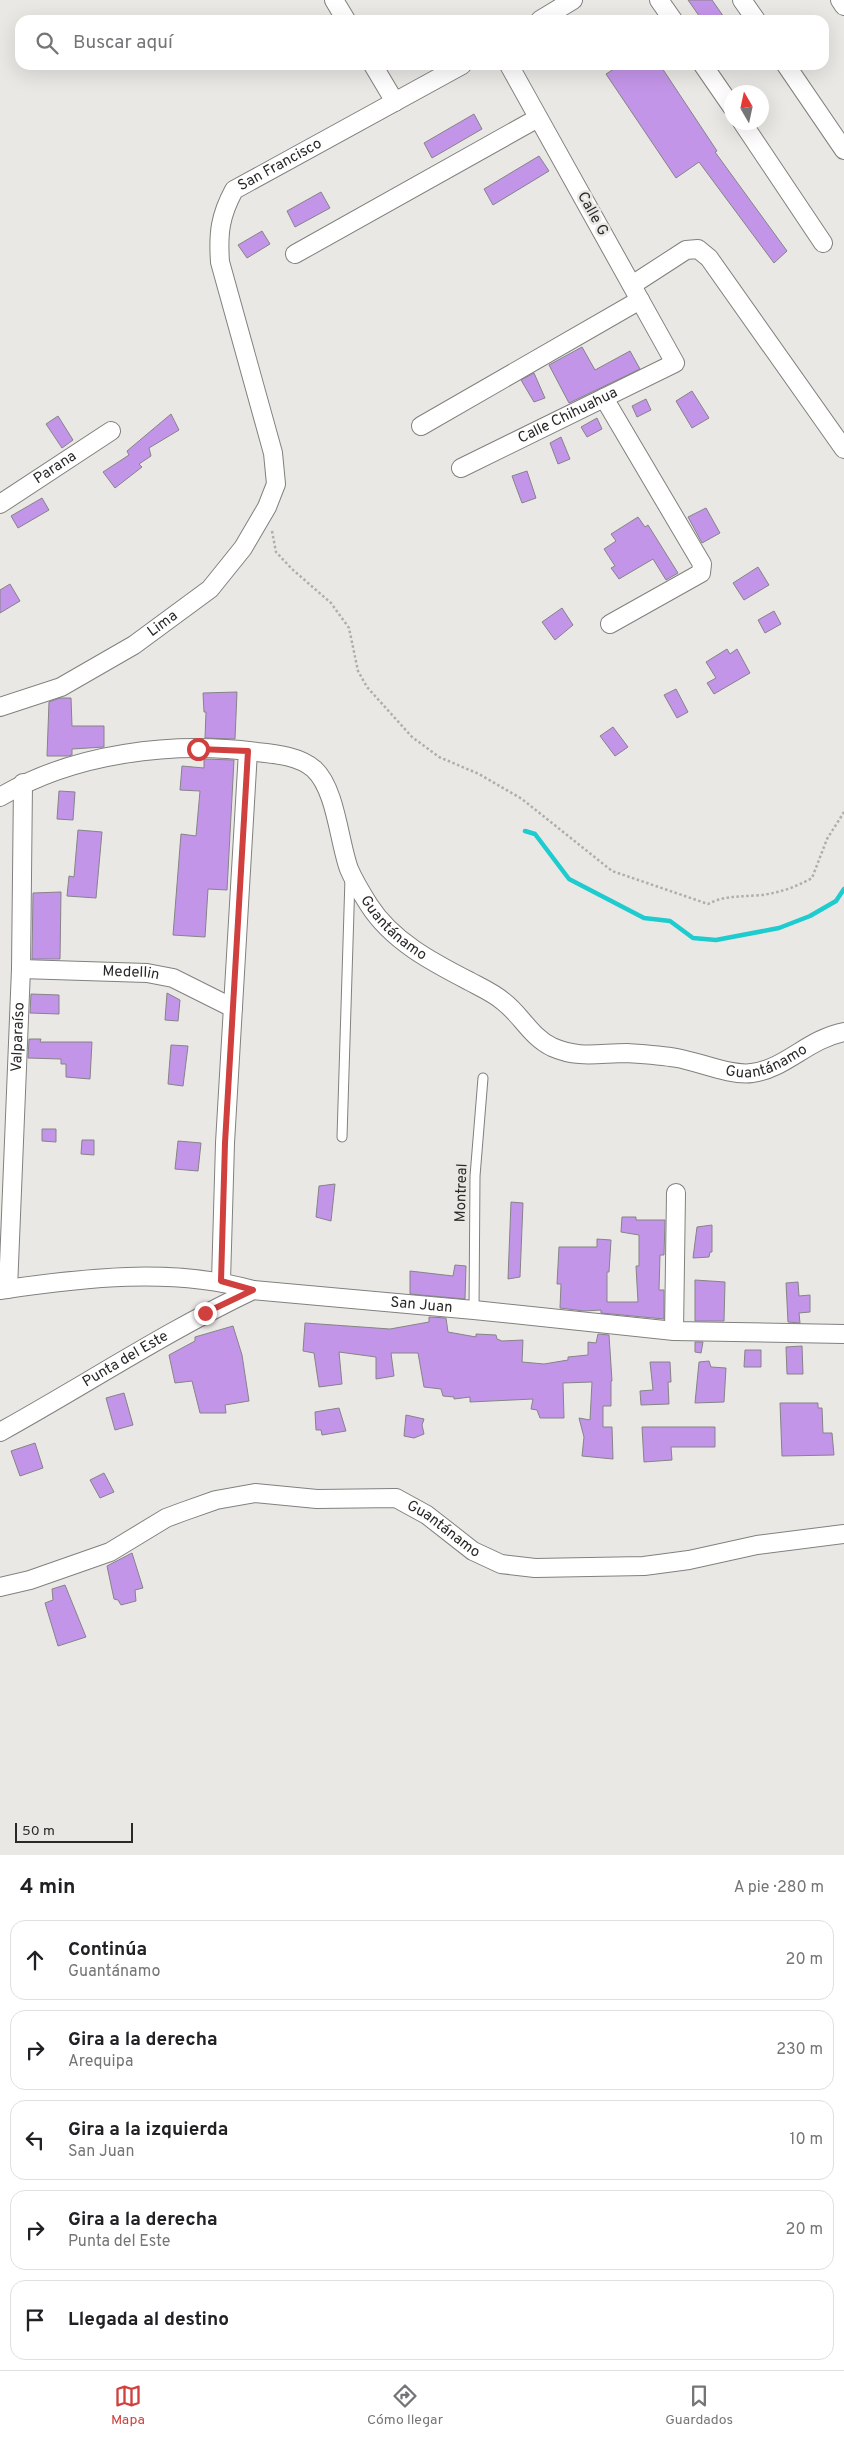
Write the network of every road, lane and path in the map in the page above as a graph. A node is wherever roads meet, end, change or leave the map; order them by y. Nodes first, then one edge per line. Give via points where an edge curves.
1 (334, 0) edge
2 (574, 0) edge
3 (659, 0) edge
4 (742, 0) edge
5 (840, 0) edge
6 (844, 6) edge
7 (343, 15) edge
8 (548, 15) edge
9 (669, 15) edge
10 (752, 15) edge
11 (376, 70) edge
12 (453, 70) edge
13 (512, 70) edge
14 (706, 70) edge
15 (789, 70) edge
16 (724, 95) edge
17 (395, 102) junction
18 (538, 118) junction
19 (747, 130) edge
20 (844, 150) edge
21 (823, 243) dead end
22 (295, 254) dead end
23 (636, 293) junction
24 (675, 363) joint
25 (604, 398) junction
26 (421, 426) dead end
27 (111, 431) dead end
28 (844, 449) edge
29 (461, 468) dead end
30 (276, 484) joint
31 (0, 504) edge
32 (267, 507) junction
33 (610, 624) dead end
34 (0, 707) edge
35 (248, 751) junction
36 (23, 783) junction
37 (0, 796) edge
38 (844, 812) edge
39 (350, 870) junction
40 (21, 969) junction
41 (233, 1008) junction
42 (844, 1032) edge
43 (483, 1078) dead end
44 (342, 1138) dead end
45 (676, 1193) dead end
46 (221, 1281) junction
47 (4, 1290) edge
48 (253, 1290) junction
49 (474, 1310) junction
50 (674, 1331) junction
51 (844, 1334) edge
52 (0, 1432) edge
53 (844, 1534) edge
54 (0, 1587) edge

1 - 7 street
2 - 8 street
3 - 9 street
4 - 10 street
5 - 6 street
11 - 17 street
12 - 17 street, San Francisco
13 - 18 street, Calle G
14 - 16 street
15 - 20 street
17 - 30 street, San Francisco via 234,190 224,209 218,236 220,262 274,453
18 - 22 street
18 - 23 street, Calle G
19 - 21 street
23 - 24 street, Calle G
23 - 26 street
23 - 28 street via 686,250 698,249 709,258
24 - 25 street, Calle Chihuahua
25 - 29 street, Calle Chihuahua
25 - 33 street via 702,564 701,573
27 - 31 street, Parana
30 - 32 street, Lima
32 - 34 street, Lima via 243,548 210,588 134,645 61,686
32 - 38 path via 276,552 332,603 349,628 358,671 367,687 412,737 439,756 480,774 522,799 612,871 708,904 720,898 763,895 794,888 812,878 827,839
35 - 36 street, Guantánamo via 198,749 132,753 70,767
35 - 39 street, Guantánamo via 302,760 316,771 328,792
35 - 41 street
36 - 37 street, Guantánamo
36 - 40 street, Valparaíso
39 - 42 street, Guantánamo via 371,907 399,938 425,958 505,1002 532,1032 550,1046 577,1056 626,1053 675,1058 750,1074 774,1067 811,1043
39 - 44 lane
40 - 41 street, Medellin via 147,973 172,978
40 - 47 street, Valparaíso
41 - 46 street
43 - 49 lane, Montreal via 475,1176
45 - 50 street
46 - 47 street, San Juan via 119,1277
46 - 48 street, San Juan
48 - 49 street, San Juan
48 - 52 street, Punta del Este via 143,1347
49 - 50 street, San Juan
50 - 51 street, San Juan
53 - 54 street, Guantánamo via 757,1545 644,1566 535,1568 501,1564 473,1551 427,1515 396,1498 316,1499 255,1493 216,1500 182,1512 166,1518 110,1552

